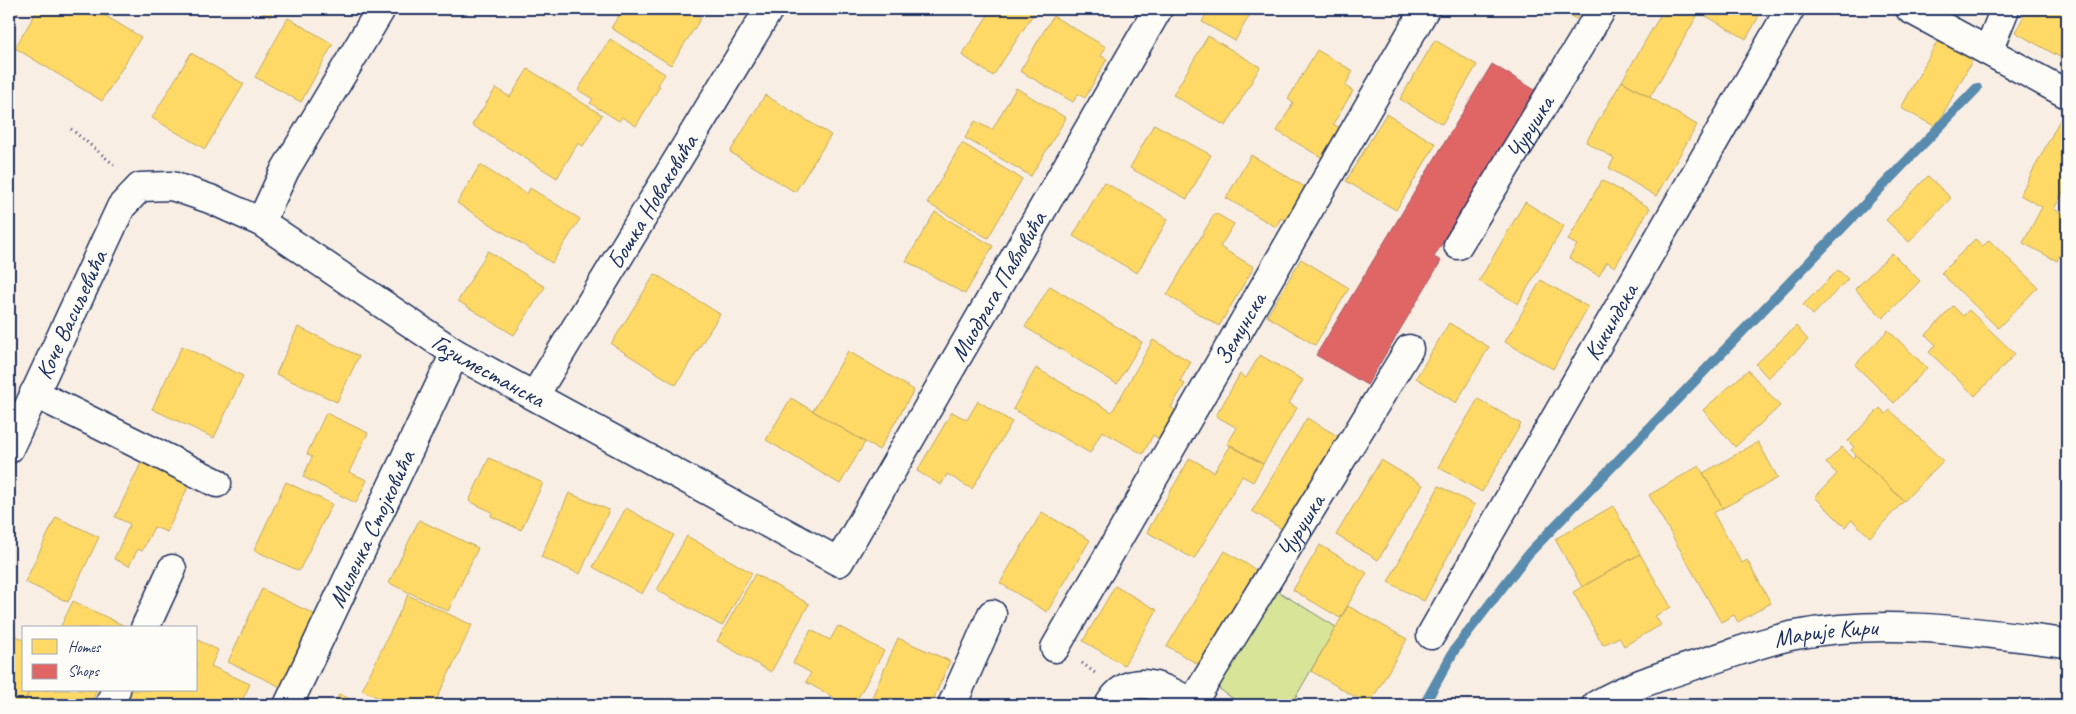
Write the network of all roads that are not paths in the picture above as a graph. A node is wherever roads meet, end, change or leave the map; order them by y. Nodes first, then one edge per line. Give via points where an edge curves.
1 (381, 9) edge
2 (769, 9) edge
3 (1158, 9) edge
4 (1425, 9) edge
5 (1602, 9) edge
6 (1790, 9) edge
7 (1910, 9) edge
8 (2005, 9) edge
9 (1988, 51) junction
10 (2067, 94) edge
11 (140, 187) joint
12 (261, 222) junction
13 (1458, 245) dead end
14 (1409, 349) dead end
15 (454, 353) junction
16 (34, 393) junction
17 (535, 395) junction
18 (9, 449) edge
19 (216, 483) dead end
20 (839, 562) joint
21 (172, 568) dead end
22 (992, 614) dead end
23 (145, 626) edge
24 (1431, 635) dead end
25 (2067, 643) edge
26 (1055, 648) dead end
27 (115, 692) edge
28 (1193, 704) edge
29 (109, 705) edge
30 (288, 705) edge
31 (952, 705) edge
32 (1109, 705) edge
33 (1596, 705) edge

1 - 12 street via 286,170
2 - 17 street, Бошка Новаковића
3 - 20 street, Миодрага Павловића
4 - 26 street, Земунска
5 - 13 street, Чурушка
6 - 24 street, Кикиндска
7 - 9 street
8 - 9 street
9 - 10 street
11 - 12 street, Газиместанска via 172,186
11 - 16 street, Коче Васиљевића via 121,208
12 - 15 street, Газиместанска
14 - 28 street, Чурушка
15 - 17 street, Газиместанска
15 - 30 street, Миленка Стојковића
16 - 18 street, Коче Васиљевића
16 - 19 street
17 - 20 street, Газиместанска
21 - 23 street
22 - 31 street
25 - 33 street, Марије Кири via 1906,626 1845,627 1794,635 1708,661 1654,679
27 - 29 street
28 - 32 street via 1167,689 1146,684 1121,689

